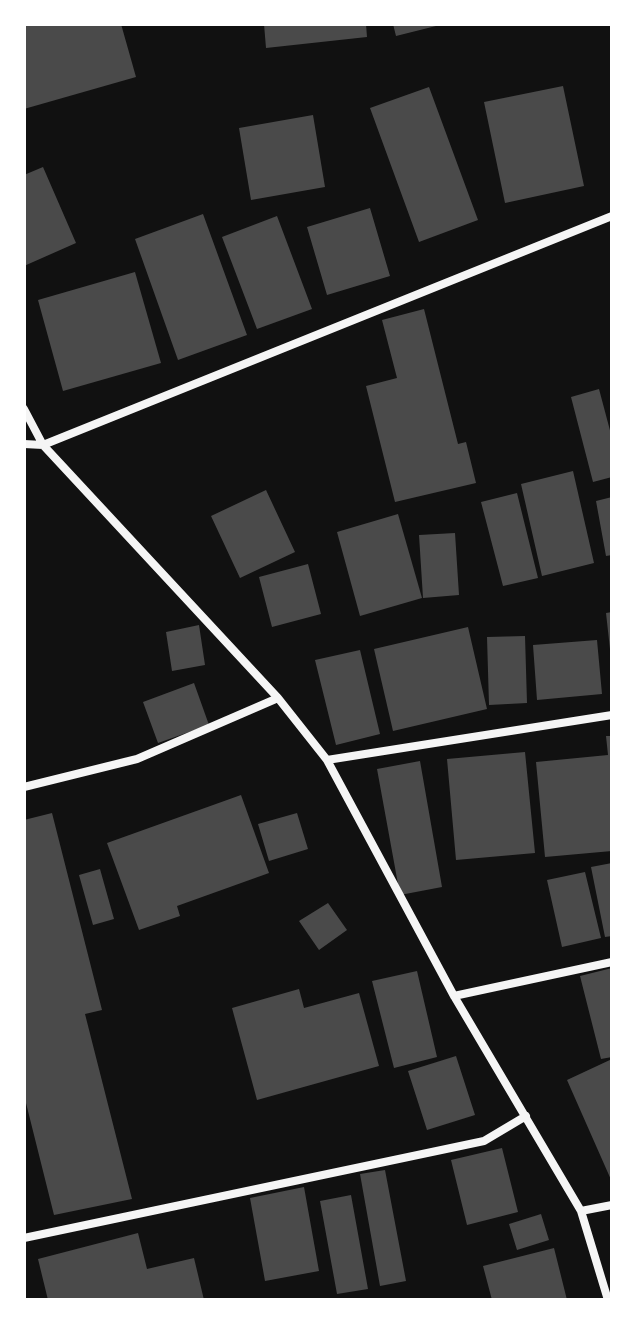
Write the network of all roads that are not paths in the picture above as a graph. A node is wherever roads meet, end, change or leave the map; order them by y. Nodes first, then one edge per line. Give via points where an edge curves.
1 (612, 216) edge
2 (24, 409) edge
3 (24, 444) edge
4 (43, 445) junction
5 (278, 698) junction
6 (612, 715) edge
7 (327, 760) junction
8 (24, 787) edge
9 (612, 962) edge
10 (454, 996) junction
11 (526, 1116) junction
12 (612, 1205) edge
13 (581, 1211) junction
14 (24, 1238) edge
15 (608, 1300) edge

1 - 4 street
2 - 4 street
3 - 4 street
4 - 5 street
5 - 7 street
5 - 8 street via 137,759
6 - 7 street
7 - 10 street
9 - 10 street
10 - 11 street
11 - 13 street
11 - 14 street via 484,1141
12 - 13 street
13 - 15 street

